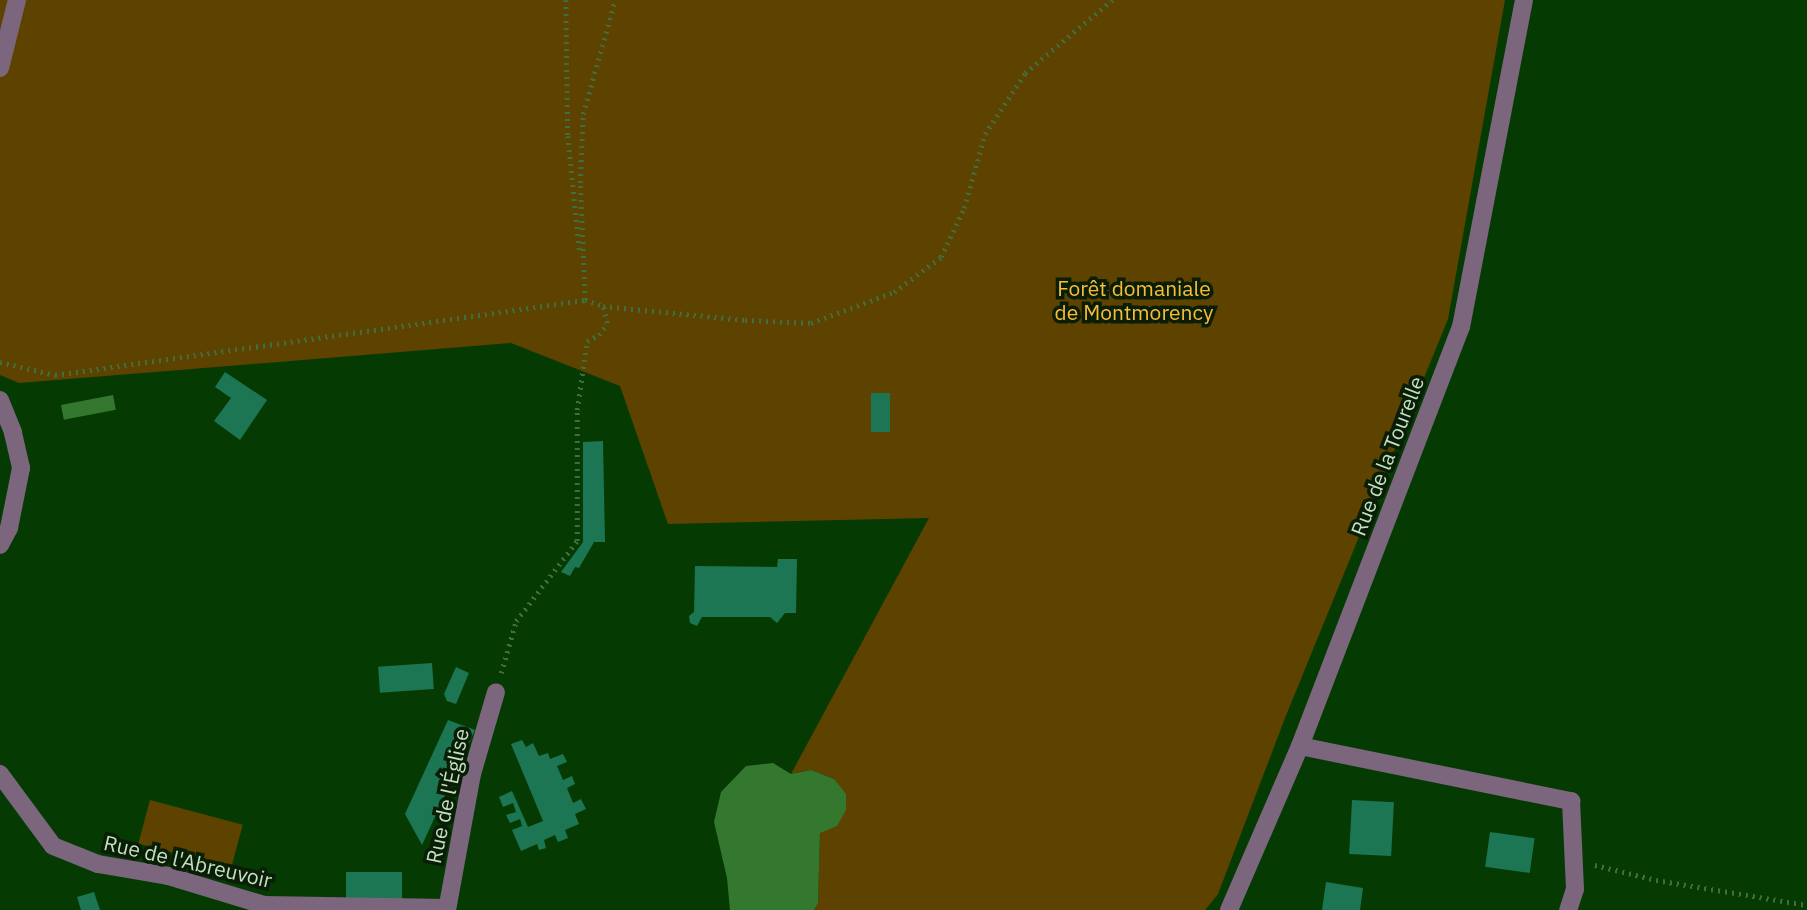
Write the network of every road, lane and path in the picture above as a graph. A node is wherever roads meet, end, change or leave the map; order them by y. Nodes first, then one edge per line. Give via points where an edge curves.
1 (17, 0) edge
2 (566, 0) edge
3 (615, 0) edge
4 (1112, 0) edge
5 (1524, 0) edge
6 (0, 68) edge
7 (584, 300) junction
8 (603, 306) junction
9 (0, 362) edge
10 (0, 400) edge
11 (0, 545) edge
12 (496, 692) joint
13 (1300, 746) junction
14 (0, 774) edge
15 (1574, 860) junction
16 (1807, 905) edge
17 (447, 909) edge
18 (1229, 910) edge
19 (1568, 910) edge

1 - 6 street
2 - 7 path via 568,136
3 - 7 path via 583,114
4 - 8 path via 1025,73 985,134 964,208 941,257 894,292 811,323
5 - 13 street, Rue de la Tourelle via 1461,327
7 - 8 path
7 - 9 path via 55,375
8 - 12 path via 607,323 599,335 587,341 577,410 577,541 516,621
10 - 11 street via 22,468 11,521
12 - 17 street, Rue de l'Église via 472,774
13 - 15 street via 1572,801
13 - 18 street, Rue de la Tourelle
14 - 17 street, Rue de l'Abreuvoir via 52,846 98,864 168,876 264,905
15 - 16 path via 1656,880
15 - 19 street via 1575,889

